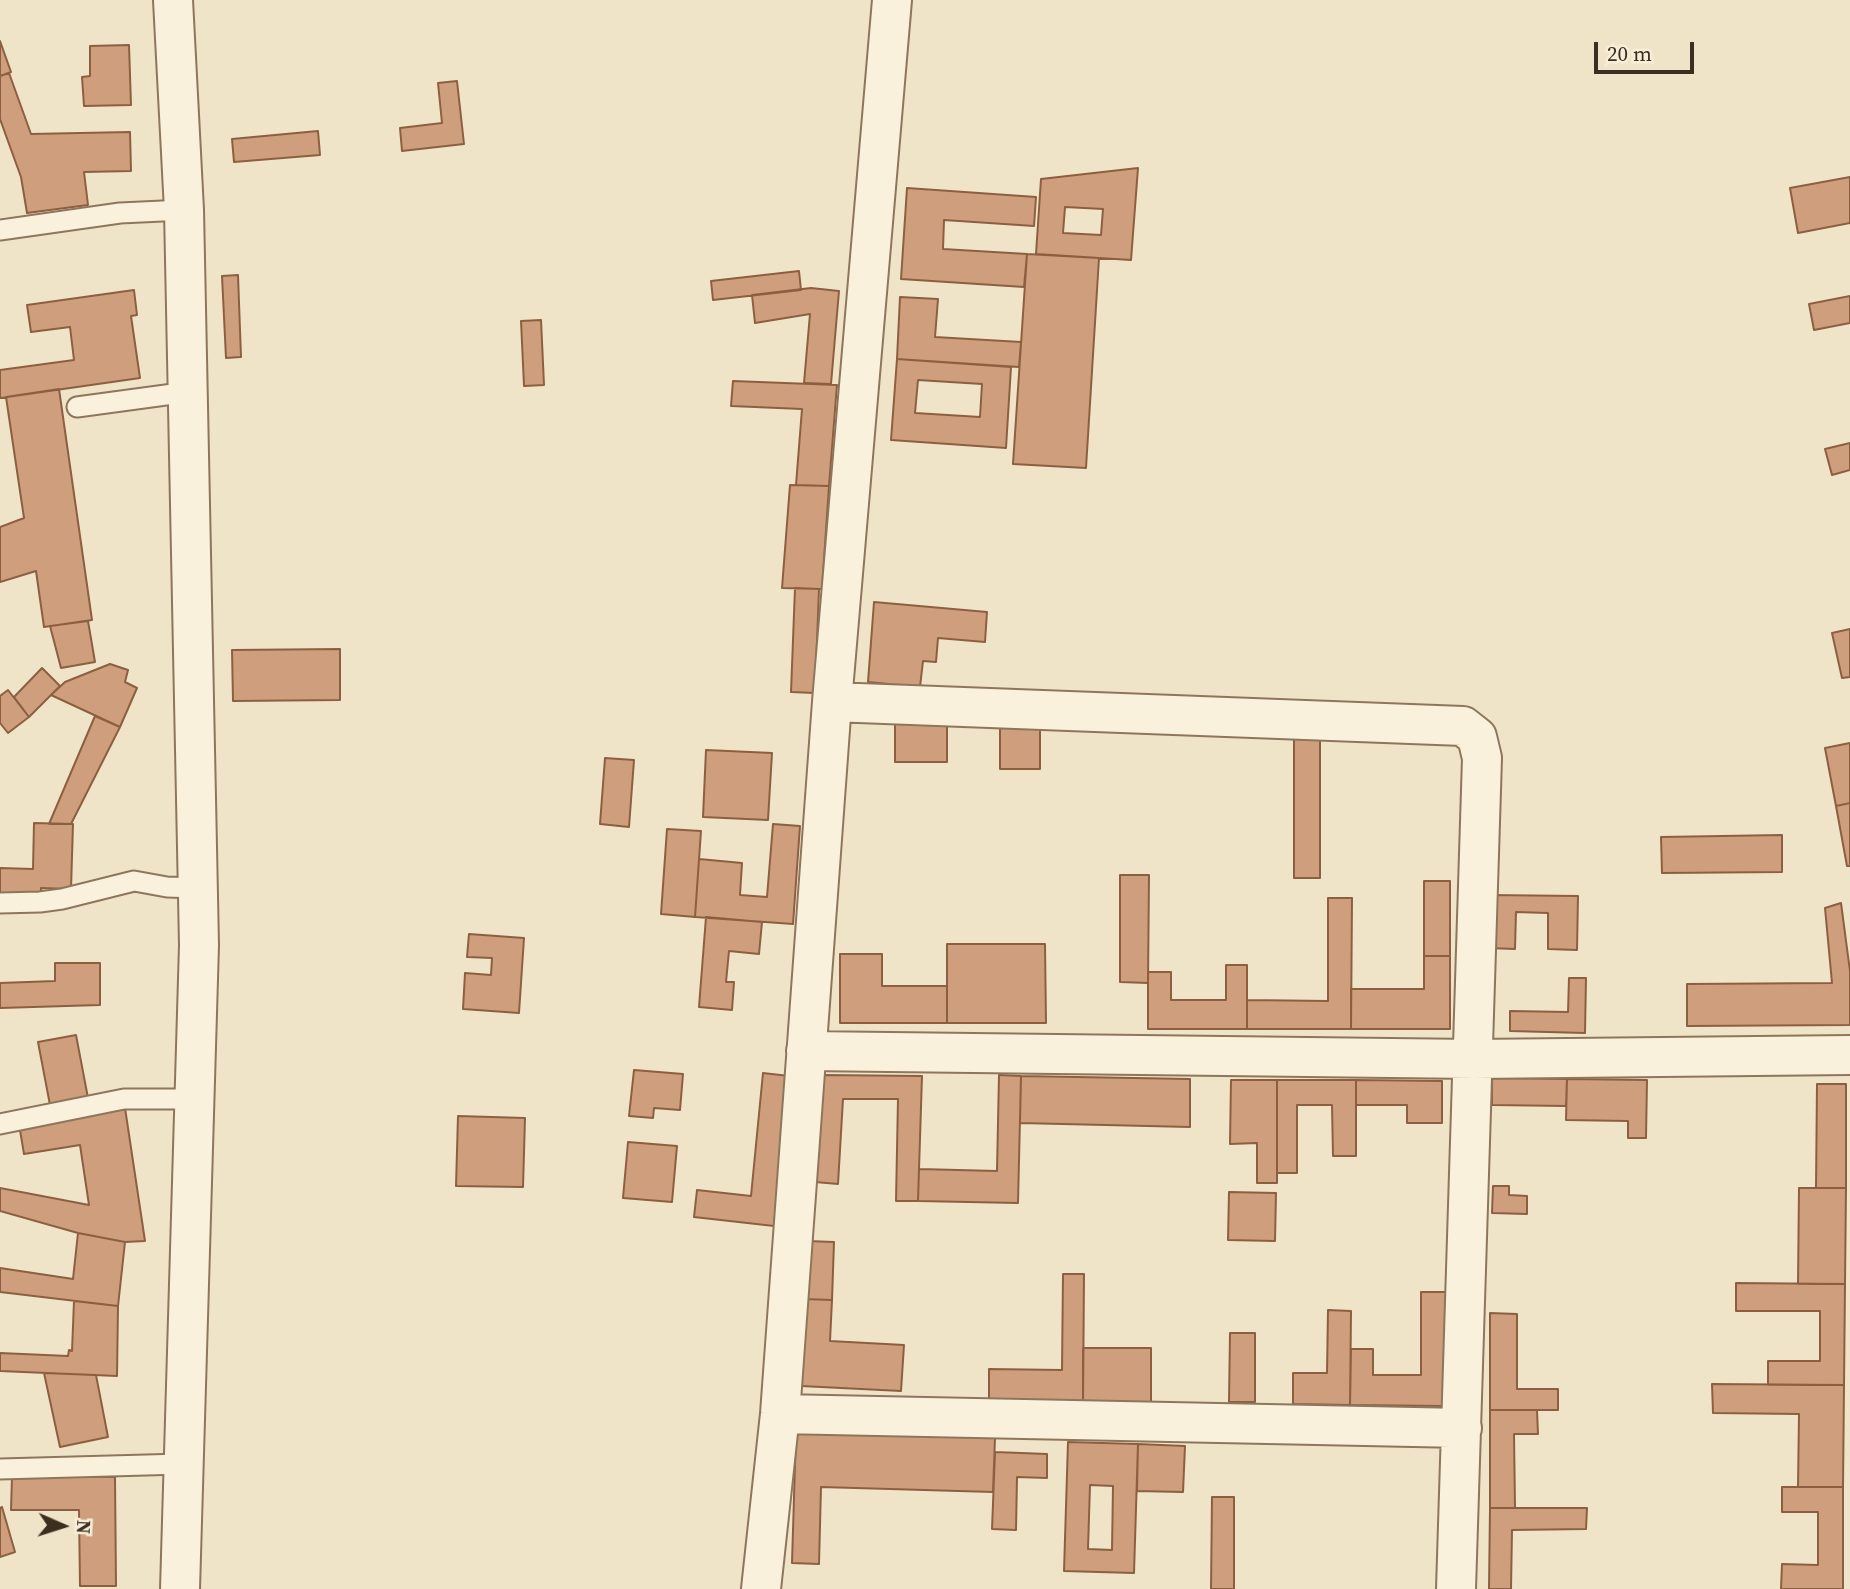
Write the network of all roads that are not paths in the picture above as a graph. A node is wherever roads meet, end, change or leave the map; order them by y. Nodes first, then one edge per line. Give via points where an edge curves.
1 (173, 0) edge
2 (892, 0) edge
3 (184, 210) junction
4 (0, 230) edge
5 (188, 392) junction
6 (77, 407) dead end
7 (832, 702) junction
8 (198, 888) junction
9 (0, 903) edge
10 (806, 1051) junction
11 (1850, 1055) edge
12 (1474, 1059) junction
13 (194, 1099) junction
14 (0, 1124) edge
15 (780, 1414) junction
16 (1462, 1428) junction
17 (183, 1464) junction
18 (0, 1469) edge
19 (180, 1589) edge
20 (761, 1589) edge
21 (1456, 1589) edge

1 - 3 street
2 - 7 street
3 - 4 lane
3 - 5 street
5 - 6 lane
5 - 8 street
7 - 10 street
7 - 12 street via 1463,726 1477,737 1482,758
8 - 9 lane via 134,881 62,899
8 - 13 street
10 - 12 street
10 - 15 street
11 - 12 street
12 - 16 street
13 - 14 lane via 124,1100
13 - 17 street
15 - 16 street
15 - 20 street
16 - 21 street
17 - 18 lane
17 - 19 street

